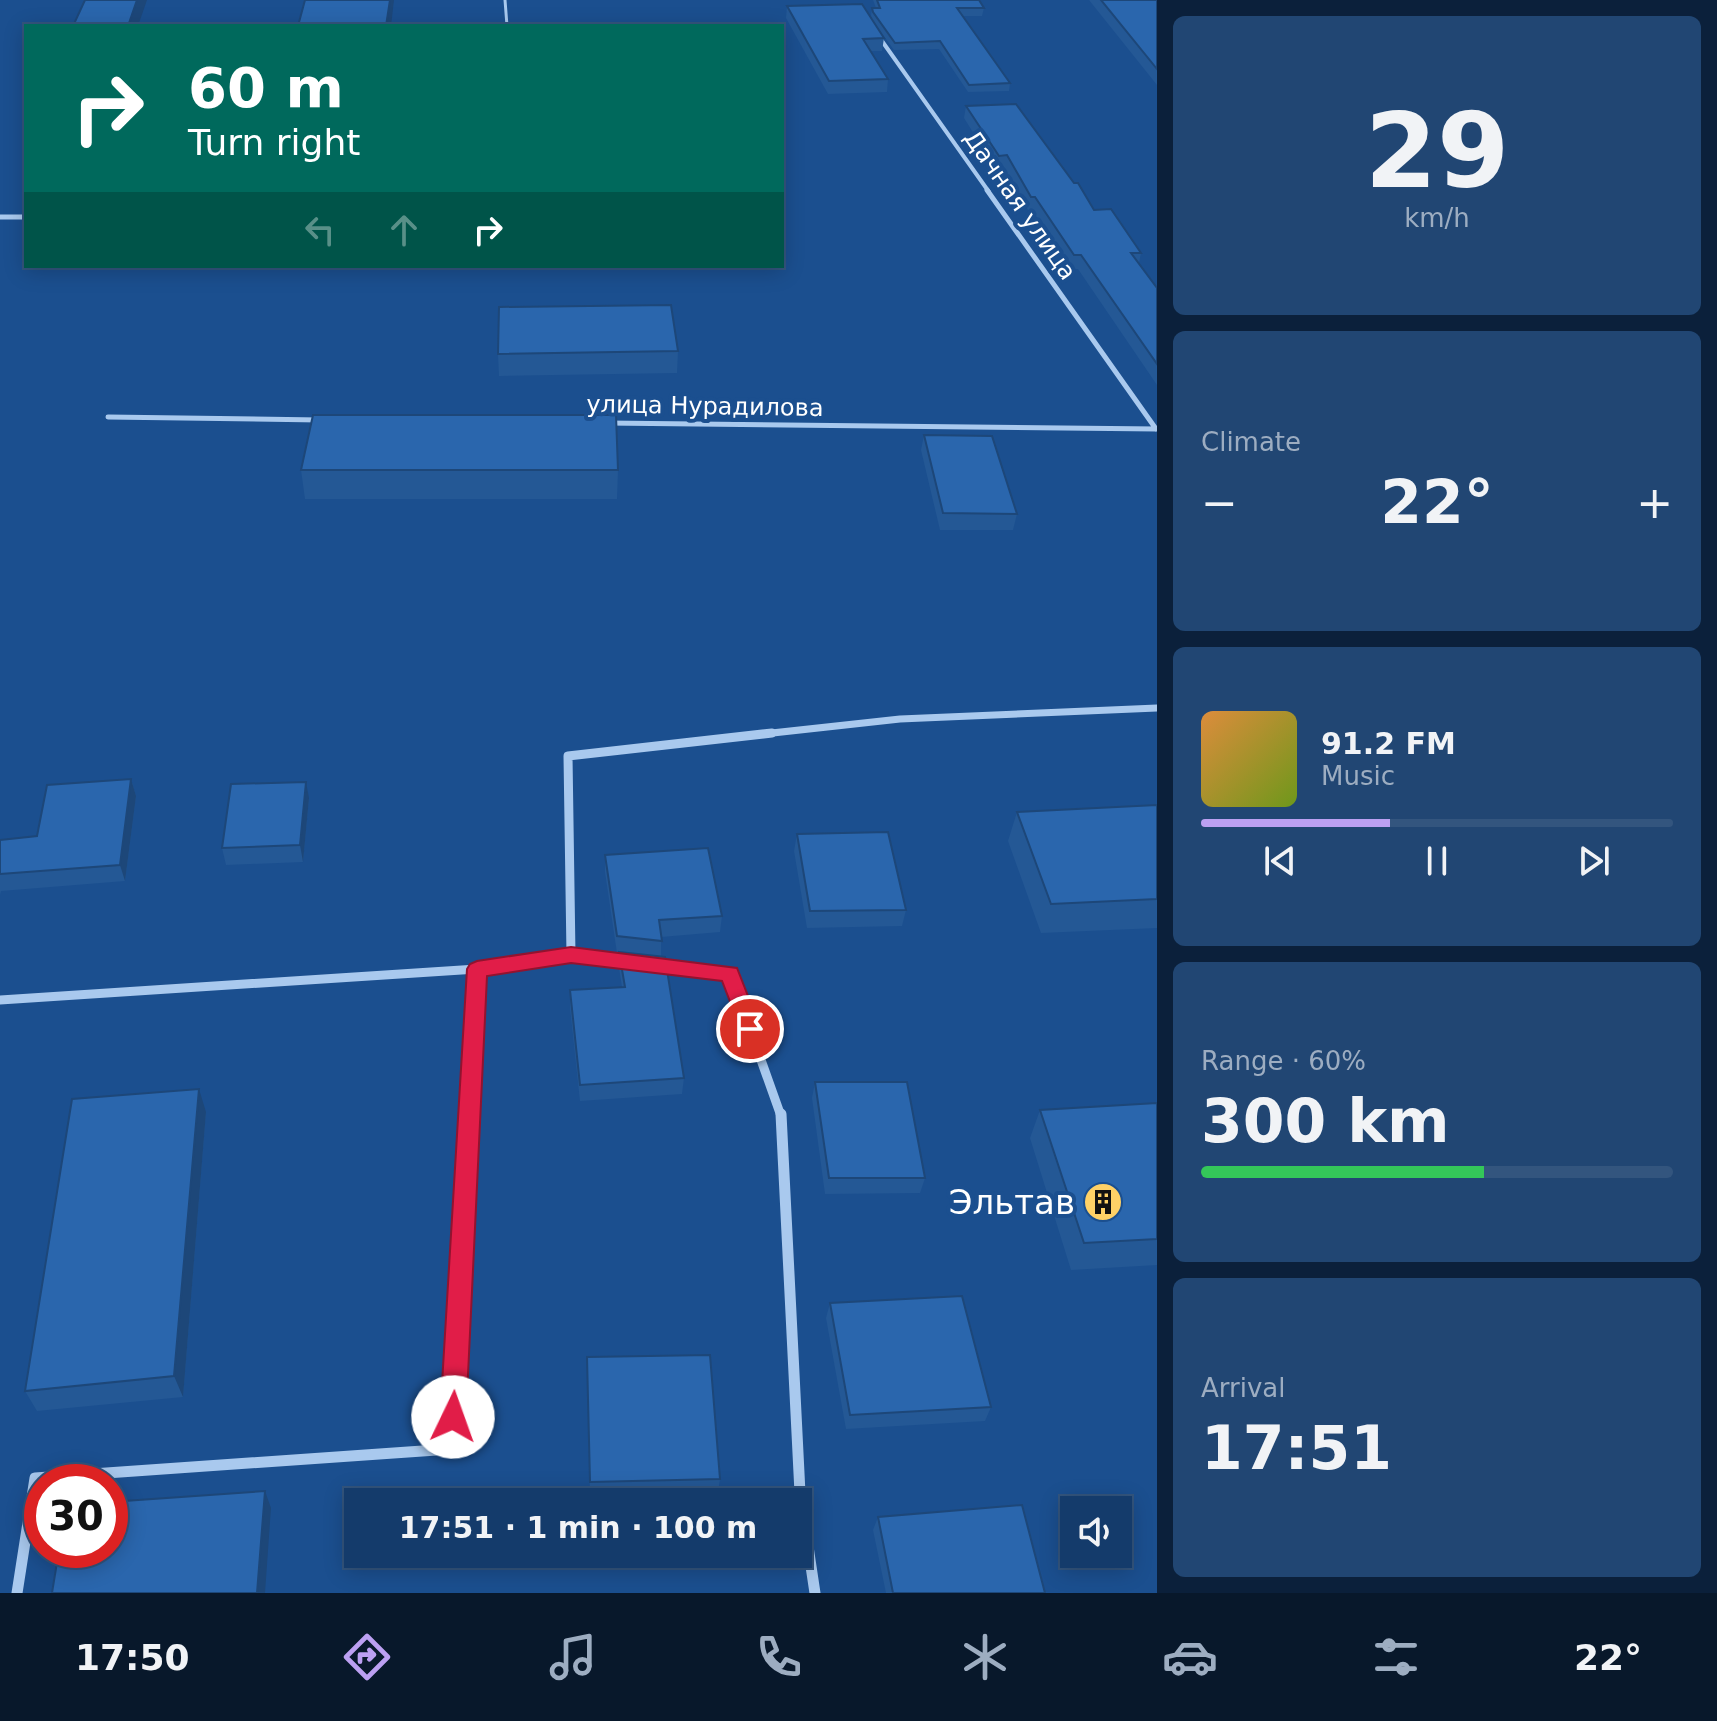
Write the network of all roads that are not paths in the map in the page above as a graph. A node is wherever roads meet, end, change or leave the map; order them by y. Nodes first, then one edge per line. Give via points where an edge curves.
1 (505, 0) edge
2 (868, 22) edge
3 (507, 24) edge
4 (0, 217) edge
5 (24, 217) edge
6 (108, 417) dead end
7 (331, 420) edge
8 (602, 423) edge
9 (1157, 429) edge
10 (1157, 708) edge
11 (571, 955) junction
12 (635, 962) edge
13 (650, 964) edge
14 (477, 969) junction
15 (0, 1000) edge
16 (17, 1593) edge
17 (815, 1593) edge

1 - 3 lane
2 - 9 street, Дачная улица
4 - 5 street
6 - 7 street
8 - 9 street, улица Нурадилова
10 - 11 street via 900,719 568,756
11 - 12 street
11 - 14 street
13 - 17 street via 730,973 781,1113 800,1493
14 - 15 street
14 - 16 street via 451,1449 35,1478

